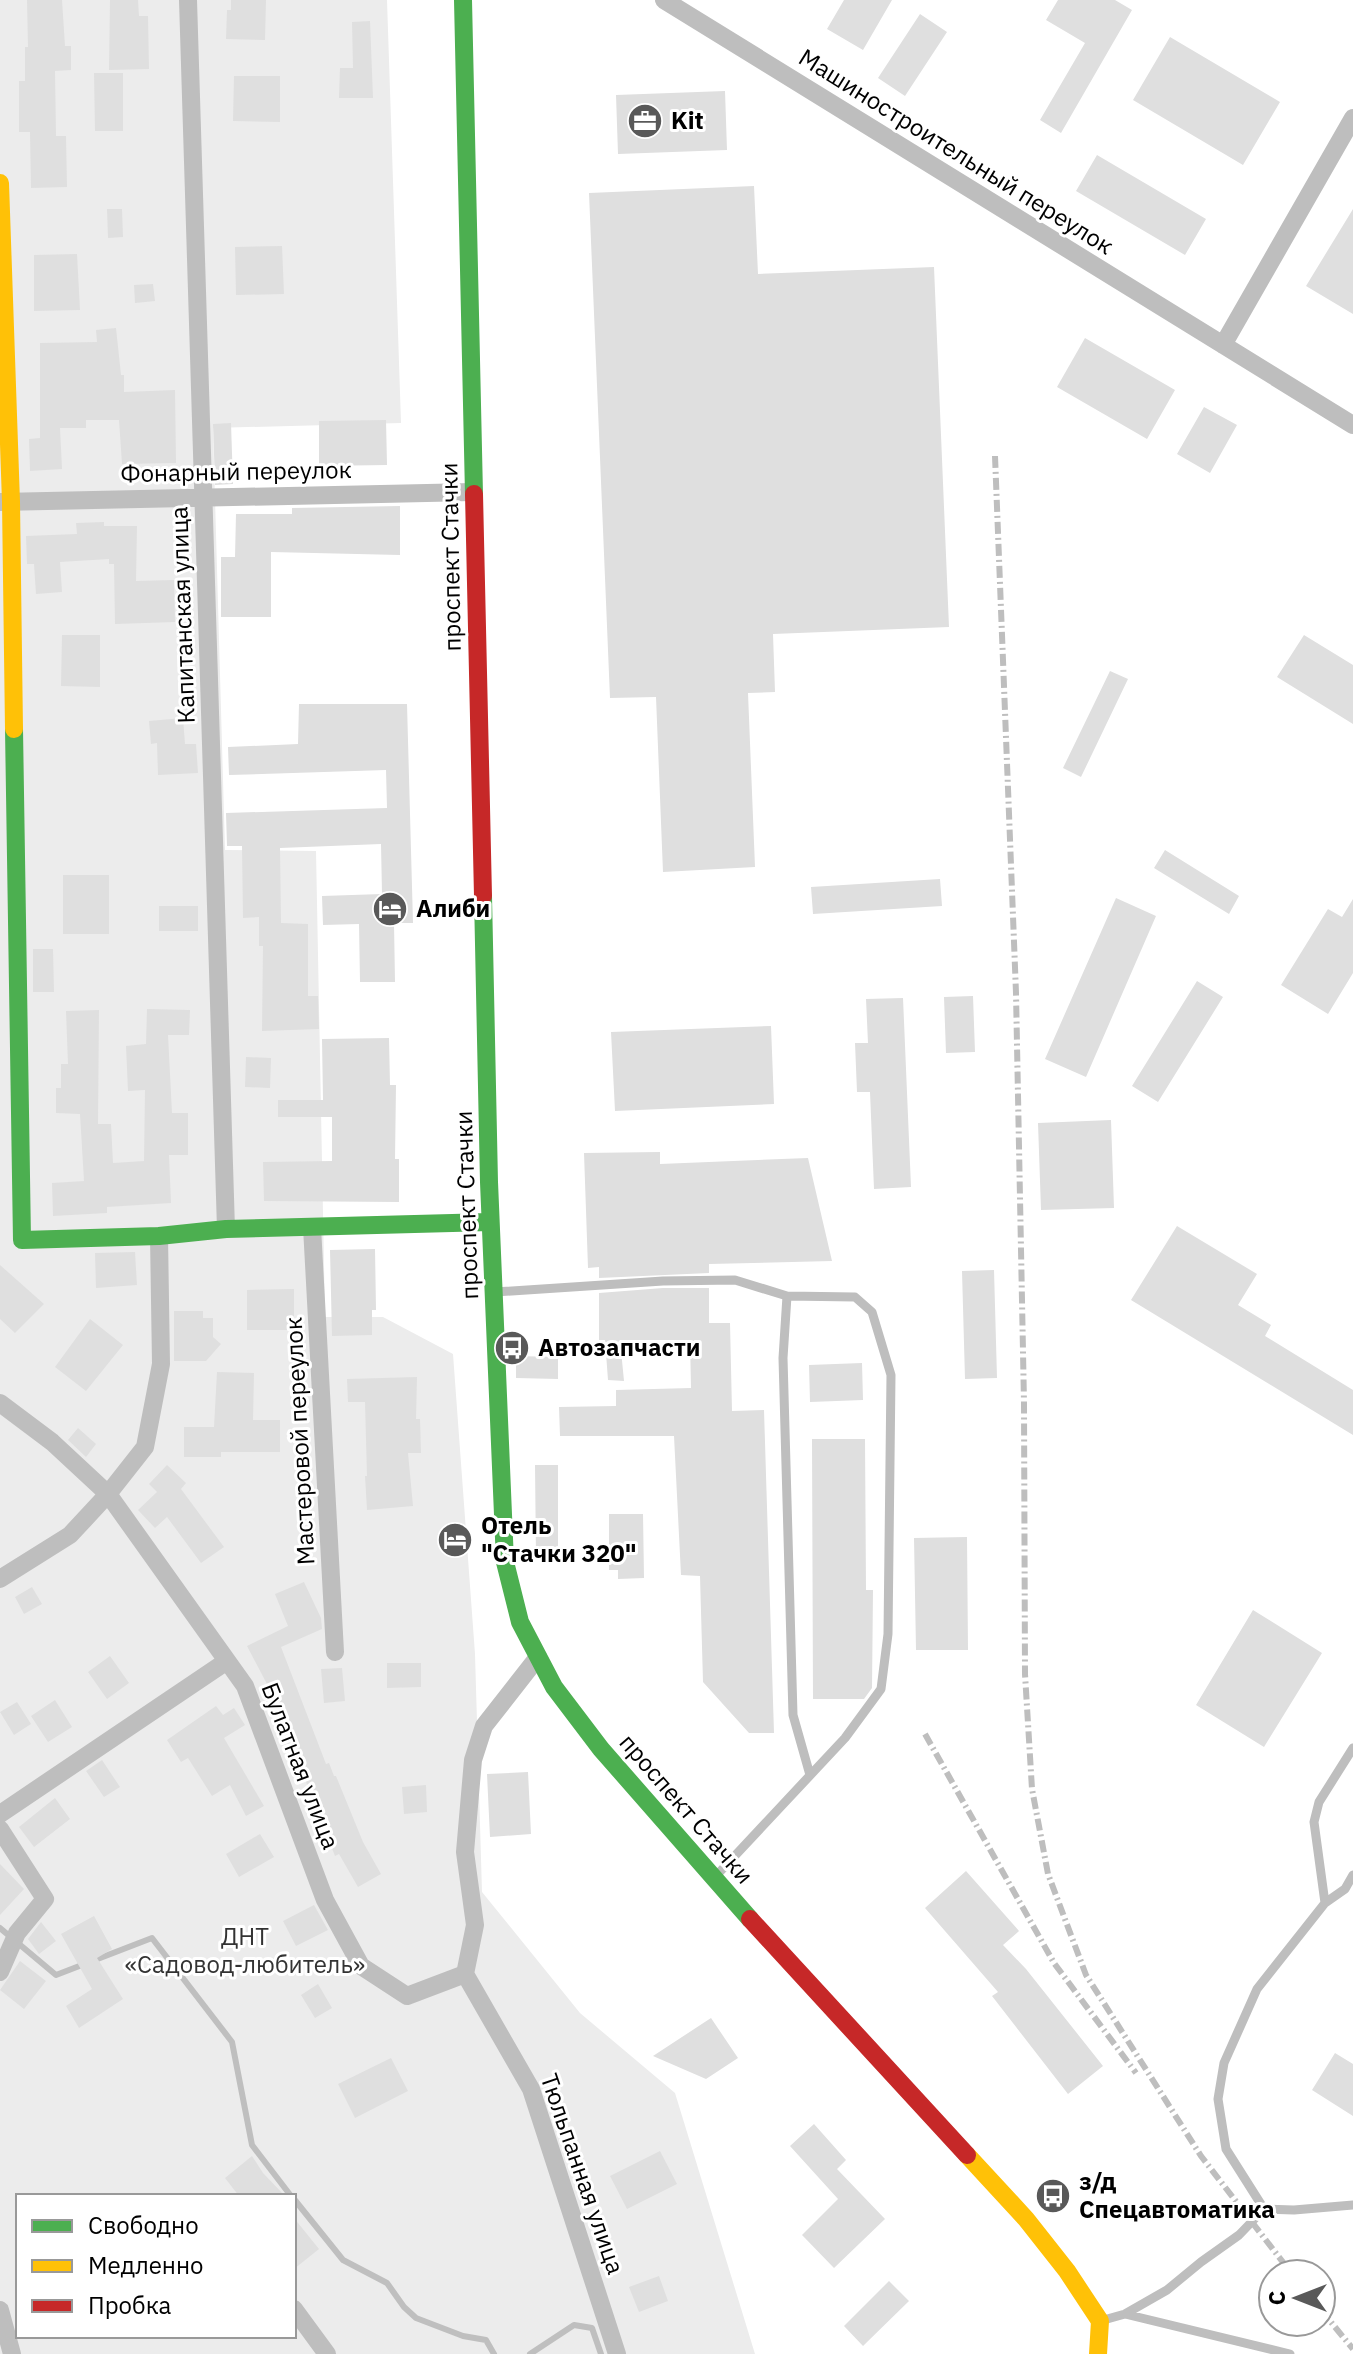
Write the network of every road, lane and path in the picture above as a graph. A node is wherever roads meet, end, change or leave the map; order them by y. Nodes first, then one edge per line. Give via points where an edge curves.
1 (188, 0) edge
2 (463, 0) edge
3 (664, 0) edge
4 (1353, 118) edge
5 (0, 183) edge
6 (1223, 345) junction
7 (1353, 425) edge
8 (473, 492) junction
9 (203, 497) junction
10 (5, 502) edge
11 (490, 1222) junction
12 (312, 1227) junction
13 (226, 1229) junction
14 (159, 1236) junction
15 (493, 1292) junction
16 (787, 1296) junction
17 (0, 1403) edge
18 (108, 1494) junction
19 (0, 1579) edge
20 (335, 1652) dead end
21 (538, 1657) junction
22 (227, 1661) junction
23 (1353, 1748) edge
24 (810, 1775) junction
25 (0, 1814) edge
26 (0, 1829) edge
27 (1353, 1875) edge
28 (713, 1879) junction
29 (1325, 1903) junction
30 (0, 1972) edge
31 (465, 1974) junction
32 (1353, 2205) edge
33 (1264, 2209) junction
34 (0, 2310) edge
35 (296, 2312) edge
36 (1125, 2314) junction
37 (1100, 2321) junction
38 (12, 2354) edge
39 (327, 2354) edge
40 (617, 2354) edge
41 (1098, 2354) edge
42 (1290, 2354) edge

1 - 9 street, Капитанская улица
2 - 8 street, проспект Стачки
3 - 6 street, Машиностроительный переулок
4 - 6 street
5 - 10 street
6 - 7 street, Машиностроительный переулок
8 - 9 street, Фонарный переулок
8 - 11 street, проспект Стачки
9 - 10 street, Фонарный переулок
9 - 13 street, Капитанская улица
10 - 14 street via 22,1240
11 - 12 street
11 - 15 street, проспект Стачки
12 - 13 street
12 - 20 street, Мастеровой переулок
13 - 14 street
14 - 18 street via 161,1364 145,1447
15 - 16 lane via 735,1280
15 - 21 street, проспект Стачки via 505,1562 520,1622
16 - 24 lane via 783,1358 793,1715
16 - 24 lane via 855,1297 872,1312 891,1375 888,1634 881,1689
17 - 18 street, Булатная улица
18 - 19 street via 70,1535
18 - 22 street, Булатная улица
21 - 28 street, проспект Стачки via 601,1749
21 - 31 street via 484,1726 473,1760 465,1852 475,1925
22 - 25 street
22 - 31 street, Булатная улица via 245,1686 325,1900 361,1966 407,1996
23 - 29 lane via 1319,1802 1314,1822
24 - 28 lane
26 - 30 street via 45,1899 17,1933
27 - 29 lane via 1345,1889
28 - 37 street, проспект Стачки via 1026,2219
29 - 33 lane via 1257,1989 1224,2063 1218,2099 1226,2149
31 - 40 street, Тюльпанная улица via 531,2089
32 - 33 lane
33 - 36 lane via 1167,2290
34 - 38 street
35 - 39 street
36 - 37 lane
36 - 42 lane
37 - 41 street

